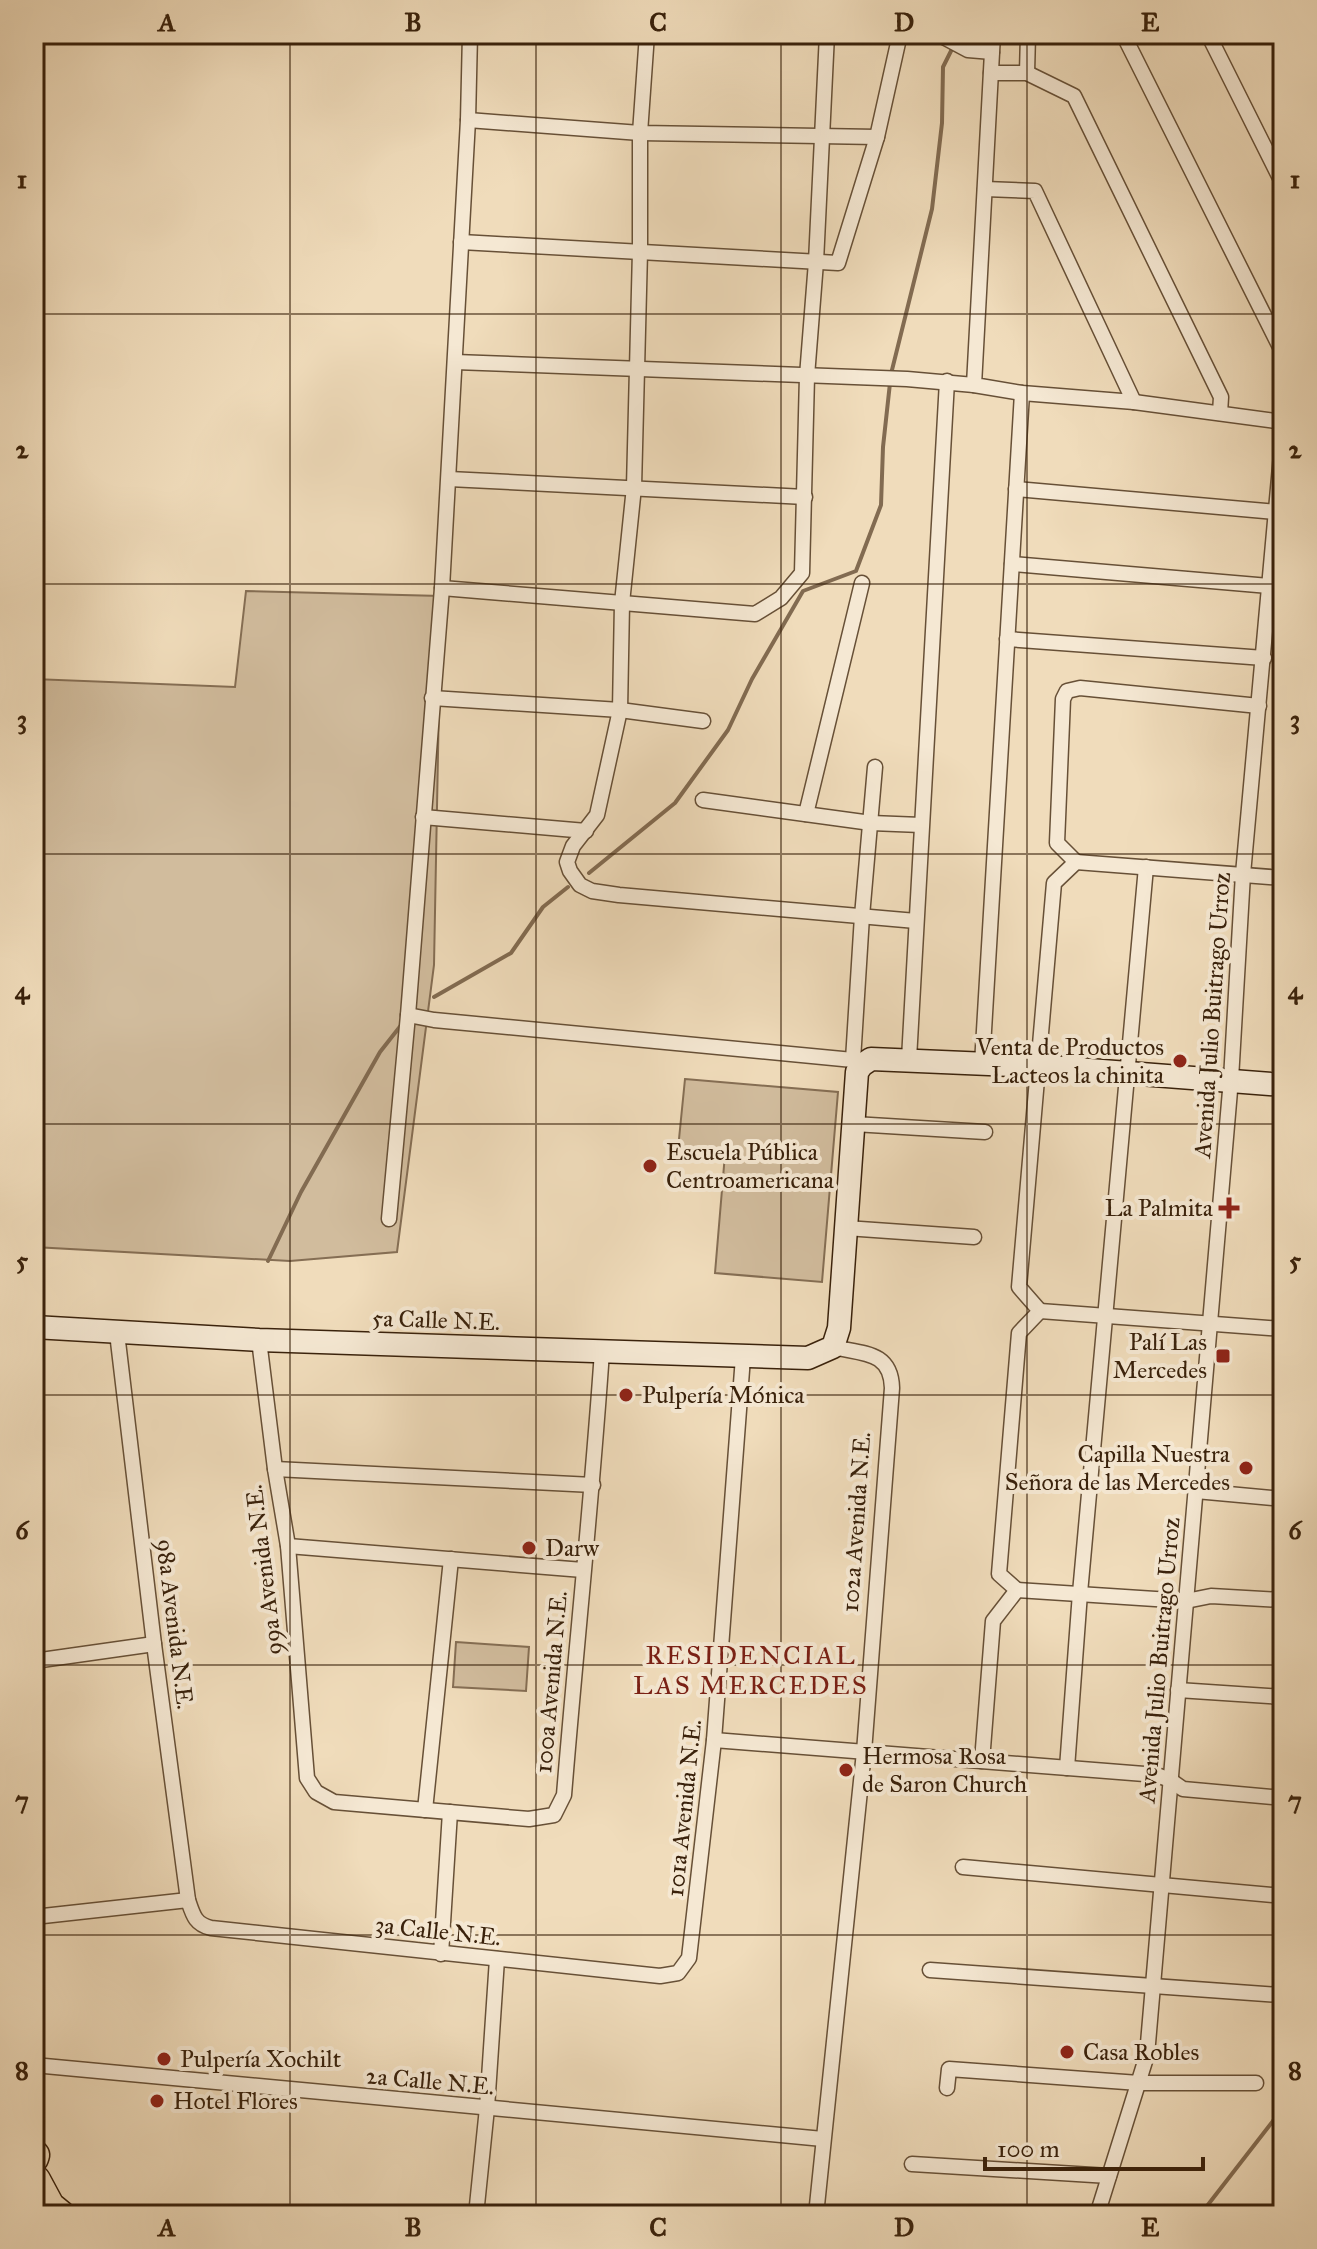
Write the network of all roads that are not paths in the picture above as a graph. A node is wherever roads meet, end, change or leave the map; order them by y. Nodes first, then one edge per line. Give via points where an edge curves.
1 (470, 34) edge
2 (647, 34) edge
3 (827, 34) edge
4 (900, 34) edge
5 (993, 34) edge
6 (1028, 34) edge
7 (1123, 34) edge
8 (1208, 34) edge
9 (940, 36) edge
10 (992, 52) junction
11 (991, 73) junction
12 (1027, 73) junction
13 (468, 120) junction
14 (640, 133) junction
15 (823, 136) junction
16 (877, 137) junction
17 (1283, 184) edge
18 (985, 189) junction
19 (461, 242) junction
20 (640, 251) junction
21 (816, 262) junction
22 (1283, 353) edge
23 (455, 362) junction
24 (636, 370) junction
25 (807, 376) junction
26 (947, 381) junction
27 (974, 385) junction
28 (1022, 393) junction
29 (1134, 402) junction
30 (1220, 413) junction
31 (1283, 422) edge
32 (1283, 433) edge
33 (449, 479) junction
34 (634, 487) junction
35 (1016, 489) junction
36 (805, 497) junction
37 (1276, 512) junction
38 (1012, 564) junction
39 (862, 583) dead end
40 (1269, 586) junction
41 (442, 588) junction
42 (622, 603) junction
43 (1007, 639) junction
44 (1264, 658) junction
45 (432, 698) junction
46 (1259, 706) junction
47 (620, 710) junction
48 (703, 721) dead end
49 (875, 767) dead end
50 (703, 800) dead end
51 (806, 814) junction
52 (423, 817) junction
53 (871, 823) junction
54 (921, 825) junction
55 (586, 831) junction
56 (1076, 862) junction
57 (1146, 867) junction
58 (1243, 874) junction
59 (1283, 878) edge
60 (862, 916) junction
61 (916, 921) junction
62 (408, 1015) junction
63 (909, 1059) junction
64 (857, 1063) junction
65 (982, 1064) junction
66 (1037, 1066) junction
67 (1127, 1073) junction
68 (1231, 1079) junction
69 (1283, 1085) edge
70 (854, 1124) junction
71 (985, 1132) dead end
72 (389, 1219) dead end
73 (846, 1228) junction
74 (974, 1237) dead end
75 (1040, 1311) junction
76 (1106, 1316) junction
77 (1209, 1323) junction
78 (34, 1327) edge
79 (1283, 1329) edge
80 (117, 1333) junction
81 (259, 1340) junction
82 (833, 1347) junction
83 (602, 1351) junction
84 (743, 1357) junction
85 (275, 1469) junction
86 (593, 1485) junction
87 (1196, 1491) junction
88 (1283, 1499) edge
89 (288, 1546) junction
90 (451, 1559) junction
91 (583, 1570) junction
92 (1017, 1590) junction
93 (1080, 1593) junction
94 (1283, 1600) edge
95 (1186, 1601) junction
96 (154, 1644) junction
97 (34, 1661) edge
98 (1178, 1690) junction
99 (1283, 1697) edge
100 (714, 1740) junction
101 (864, 1752) junction
102 (982, 1761) junction
103 (1067, 1768) junction
104 (1170, 1780) junction
105 (1283, 1798) edge
106 (425, 1810) junction
107 (450, 1812) junction
108 (963, 1867) dead end
109 (1161, 1885) junction
110 (1283, 1896) edge
111 (188, 1900) junction
112 (34, 1917) edge
113 (195, 1920) joint
114 (441, 1954) junction
115 (497, 1959) junction
116 (930, 1970) dead end
117 (678, 1973) joint
118 (1153, 1986) junction
119 (1280, 1995) dead end
120 (34, 2065) edge
121 (1139, 2083) junction
122 (1256, 2083) dead end
123 (947, 2088) dead end
124 (487, 2108) junction
125 (823, 2139) junction
126 (34, 2147) edge
127 (35, 2164) edge
128 (912, 2164) dead end
129 (1109, 2176) junction
130 (36, 2215) edge
131 (61, 2215) edge
132 (476, 2215) edge
133 (816, 2215) edge
134 (1097, 2215) edge

1 - 13 street
2 - 14 street
3 - 15 street
4 - 16 street
5 - 10 street
6 - 12 street
7 - 22 street
8 - 17 street
9 - 10 street via 968,50
10 - 11 street
11 - 12 street
11 - 18 street
12 - 30 street via 1074,96 1221,397
13 - 14 street
13 - 19 street
14 - 15 street
14 - 20 street
15 - 16 street
15 - 21 street
16 - 21 street via 838,263
18 - 27 street
18 - 29 street via 1035,191
19 - 20 street
19 - 23 street
20 - 21 street
20 - 24 street
21 - 25 street
23 - 24 street
23 - 33 street
24 - 25 street
24 - 34 street
25 - 26 street
25 - 36 street
26 - 27 street
26 - 54 street
27 - 28 street
28 - 29 street
28 - 35 street
29 - 30 street
30 - 31 street
32 - 37 street, Avenida Julio Buitrago Urroz
33 - 34 street
33 - 41 street
34 - 36 street
34 - 42 street
35 - 37 street
35 - 38 street
36 - 42 street via 802,573 781,598 755,614
37 - 40 street, Avenida Julio Buitrago Urroz
38 - 40 street
38 - 43 street
39 - 51 street
40 - 44 street, Avenida Julio Buitrago Urroz
41 - 42 street
41 - 45 street
42 - 47 street
43 - 44 street
43 - 65 street
44 - 46 street, Avenida Julio Buitrago Urroz
45 - 47 street
45 - 52 street
46 - 56 street via 1080,688 1067,691 1057,843
46 - 58 street, Avenida Julio Buitrago Urroz
47 - 48 street
47 - 55 street via 597,815
49 - 53 street
50 - 51 street
51 - 53 street
52 - 55 street
52 - 62 street
53 - 54 street
53 - 60 street
54 - 61 street
55 - 60 street via 567,862 580,885 592,891
56 - 57 street
56 - 66 street via 1054,883
57 - 58 street
57 - 67 street
58 - 59 street
58 - 68 street, Avenida Julio Buitrago Urroz
60 - 61 street
60 - 64 street
61 - 63 street
62 - 64 street
62 - 72 street
63 - 64 street
63 - 65 street
64 - 70 street
65 - 66 street
66 - 67 street
66 - 75 street via 1019,1287
67 - 68 street
67 - 76 street
68 - 69 street
68 - 77 street, Avenida Julio Buitrago Urroz
70 - 71 street
70 - 73 street
73 - 74 street
73 - 82 street
75 - 76 street
75 - 92 street via 1019,1333 999,1574
76 - 77 street
76 - 93 street
77 - 79 street
77 - 87 street, Avenida Julio Buitrago Urroz
78 - 80 street, 5a Calle N.E.
80 - 81 street, 5a Calle N.E.
80 - 96 street, 98a Avenida N.E.
81 - 83 street, 5a Calle N.E.
81 - 85 street, 99a Avenida N.E.
82 - 84 street, 5a Calle N.E. via 808,1358
82 - 101 street, 102a Avenida N.E. via 875,1356 892,1375
83 - 84 street, 5a Calle N.E.
83 - 86 street, 100a Avenida N.E.
84 - 100 street, 101a Avenida N.E.
85 - 86 street
85 - 89 street, 99a Avenida N.E.
86 - 91 street, 100a Avenida N.E.
87 - 88 street
87 - 95 street, Avenida Julio Buitrago Urroz
89 - 90 street
89 - 106 street, 99a Avenida N.E. via 307,1778 316,1792 334,1802
90 - 91 street
90 - 106 street
91 - 107 street, 100a Avenida N.E. via 564,1795 554,1815 529,1819
92 - 93 street
92 - 102 street via 993,1621
93 - 95 street
93 - 103 street
94 - 95 street via 1211,1596
95 - 98 street, Avenida Julio Buitrago Urroz
96 - 97 street
96 - 111 street, 98a Avenida N.E.
98 - 99 street
98 - 104 street, Avenida Julio Buitrago Urroz
100 - 101 street
100 - 117 street, 101a Avenida N.E. via 689,1958
101 - 102 street
101 - 125 street, 102a Avenida N.E.
102 - 103 street
103 - 104 street
104 - 105 street via 1183,1789
104 - 109 street, Avenida Julio Buitrago Urroz
106 - 107 street
107 - 114 street
108 - 109 street
109 - 110 street
109 - 118 street, Avenida Julio Buitrago Urroz
111 - 112 street
111 - 113 street, 98a Avenida N.E.
113 - 114 street, 3a Calle N.E. via 211,1928
114 - 115 street, 3a Calle N.E.
115 - 117 street, 3a Calle N.E. via 660,1976
115 - 124 street
116 - 118 street
118 - 119 street
118 - 121 street, Avenida Julio Buitrago Urroz
120 - 124 street, 2a Calle N.E.
121 - 122 street
121 - 123 street via 949,2069
121 - 129 street, Avenida Julio Buitrago Urroz
124 - 125 street, 2a Calle N.E.
124 - 132 street
125 - 133 street, 102a Avenida N.E.
126 - 127 street
127 - 130 street
127 - 131 highway via 50,2206
128 - 129 street
129 - 134 street, Avenida Julio Buitrago Urroz

